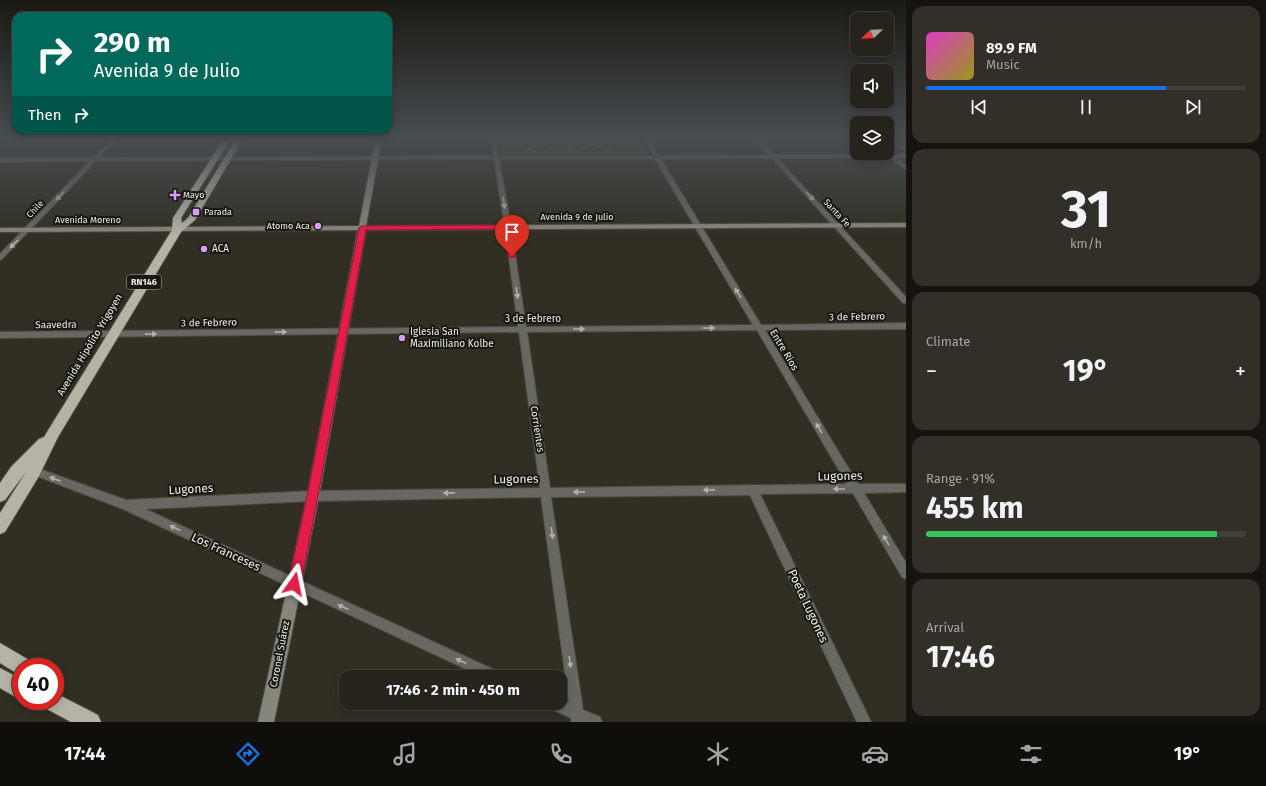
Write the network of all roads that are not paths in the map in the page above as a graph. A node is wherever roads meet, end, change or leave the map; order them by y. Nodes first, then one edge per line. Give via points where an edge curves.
1 (83, 171) edge
2 (208, 171) edge
3 (220, 171) edge
4 (373, 171) edge
5 (498, 171) edge
6 (665, 171) edge
7 (786, 171) edge
8 (836, 225) junction
9 (906, 225) edge
10 (698, 226) junction
11 (508, 227) junction
12 (362, 228) junction
13 (0, 230) edge
14 (27, 230) junction
15 (177, 230) junction
16 (0, 258) edge
17 (906, 301) edge
18 (906, 326) edge
19 (759, 328) junction
20 (522, 330) junction
21 (343, 332) junction
22 (112, 334) junction
23 (0, 335) edge
24 (53, 433) junction
25 (34, 471) junction
26 (16, 472) junction
27 (906, 488) edge
28 (856, 489) junction
29 (753, 490) junction
30 (546, 492) junction
31 (0, 496) edge
32 (313, 496) junction
33 (0, 499) edge
34 (18, 499) junction
35 (126, 505) junction
36 (0, 527) edge
37 (906, 573) edge
38 (294, 584) junction
39 (0, 652) edge
40 (12, 660) edge
41 (482, 670) edge
42 (0, 677) edge
43 (12, 684) edge
44 (64, 707) edge
45 (565, 710) edge
46 (577, 718) edge
47 (91, 722) edge
48 (266, 722) edge
49 (595, 722) edge
50 (864, 722) edge

1 -> 14 street, Chile
2 - 15 highway, Avenida Hipólito Yrigoyen / RN146 via 177,218
3 - 15 highway, Avenida Hipólito Yrigoyen / RN146 via 191,220
4 - 12 street, Coronel Suárez
5 -> 11 street, Corrientes
6 - 10 street, Entre Ríos
7 -> 8 street, Santa Fe
8 - 9 street, Avenida 9 de Julio
8 - 10 street, Avenida 9 de Julio
8 - 17 street, Santa Fe
10 - 11 street, Avenida 9 de Julio
19 -> 10 street, Entre Ríos
11 - 12 street, Avenida 9 de Julio
11 -> 20 street, Corrientes
12 - 15 street, Avenida 9 de Julio
12 - 21 street, Coronel Suárez
13 - 14 street, Avenida Moreno
14 - 15 street, Avenida Moreno
14 -> 16 street, Chile
15 - 22 highway, Avenida Hipólito Yrigoyen / RN146
18 - 19 street, 3 de Febrero
20 -> 19 street, 3 de Febrero
28 -> 19 street, Entre Ríos
20 - 21 street, 3 de Febrero
20 - 30 street, Corrientes
22 -> 21 street, 3 de Febrero
21 - 32 street, Coronel Suárez
22 - 23 street, Saavedra
22 - 24 highway, Avenida Hipólito Yrigoyen / RN146
24 - 25 highway, Avenida Hipólito Yrigoyen / RN146
24 - 26 highway, Avenida Hipólito Yrigoyen / RN146
25 - 26 street, Los Franceses
25 - 34 highway, Avenida Hipólito Yrigoyen / RN146
35 -> 25 street, Los Franceses
26 - 31 highway, Avenida Hipólito Yrigoyen / RN146
27 - 28 street, Lugones
28 -> 29 street, Lugones
37 -> 28 street, Entre Ríos
29 -> 30 street, Lugones
29 - 50 street, Poeta Lugones
30 -> 32 street, Lugones
30 -> 46 street, Corrientes
32 - 35 street, Lugones
32 - 38 street, Coronel Suárez
33 - 34 street
34 - 36 highway, Avenida Hipólito Yrigoyen / RN146
38 -> 35 street, Los Franceses
41 -> 38 street, Los Franceses
38 - 48 street, Coronel Suárez
39 - 40 highway
42 - 43 highway
44 - 47 highway
45 - 46 street
46 - 49 street

